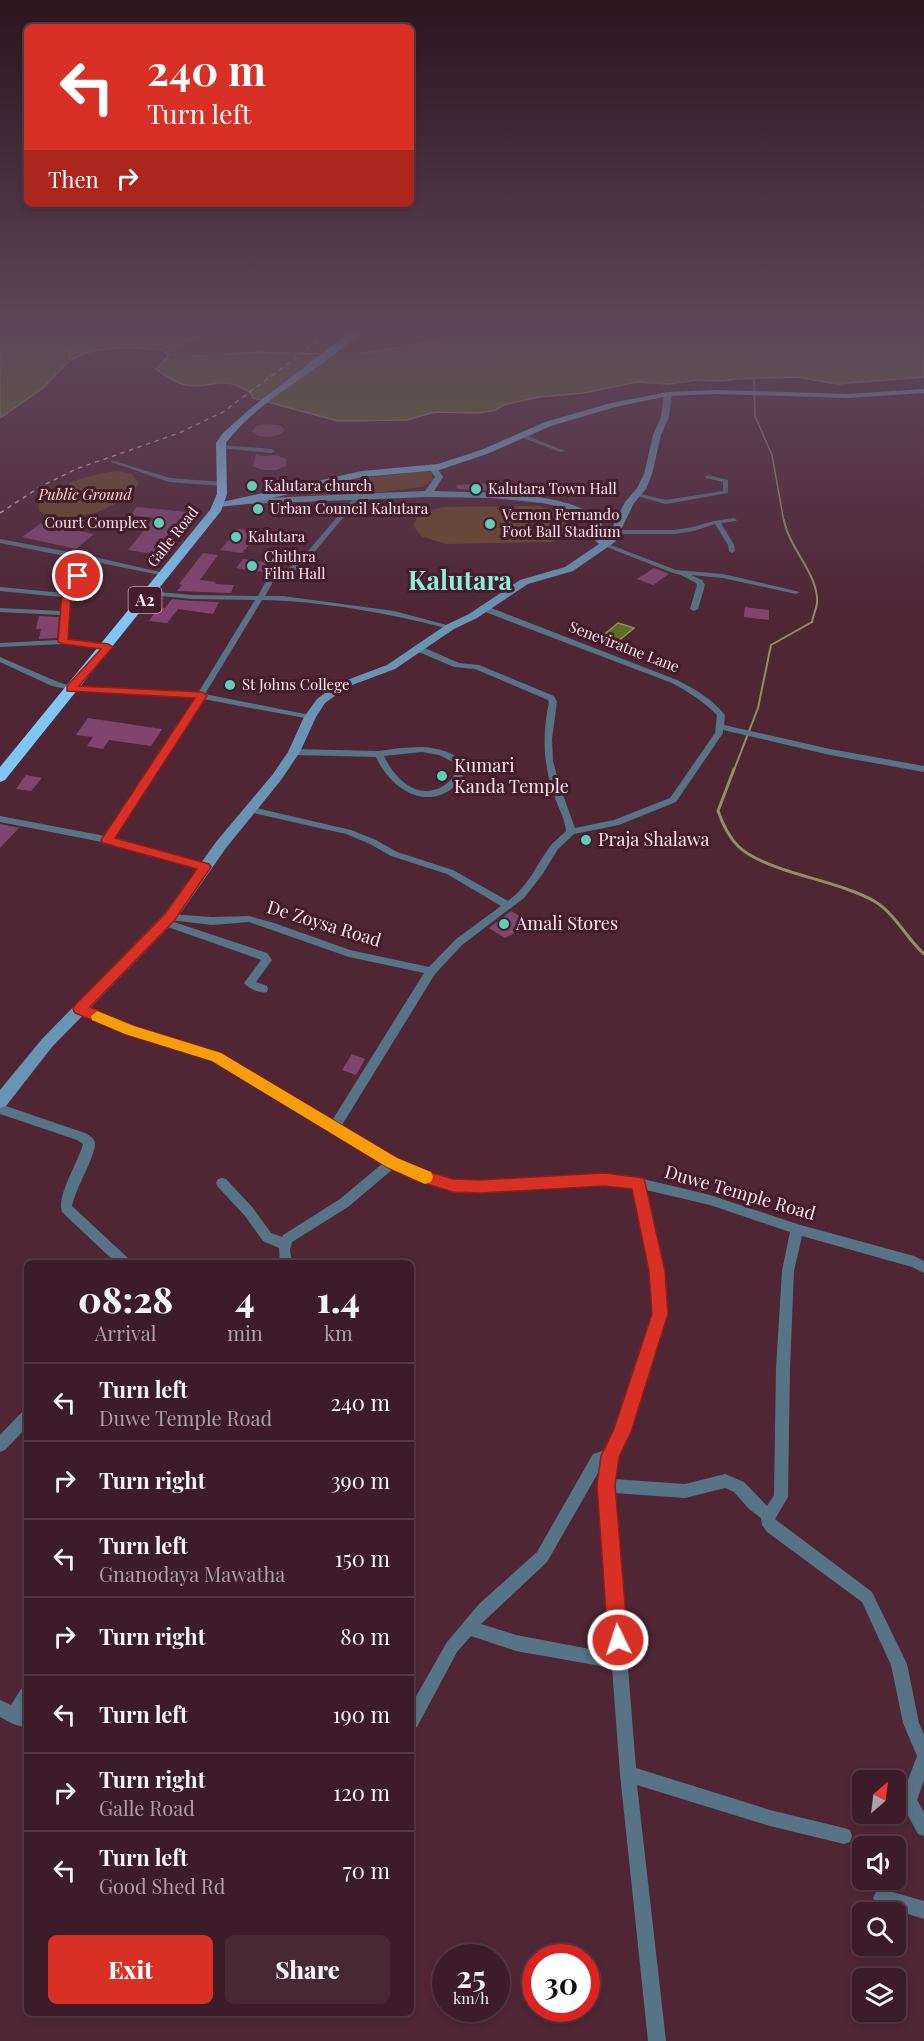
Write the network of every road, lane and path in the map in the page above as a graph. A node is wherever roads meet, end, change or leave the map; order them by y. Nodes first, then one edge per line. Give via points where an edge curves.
1 (239, 424) edge
2 (548, 424) edge
3 (662, 424) edge
4 (524, 436) junction
5 (221, 447) junction
6 (272, 451) dead end
7 (562, 451) dead end
8 (113, 461) dead end
9 (433, 468) junction
10 (708, 477) dead end
11 (222, 484) junction
12 (428, 494) junction
13 (636, 495) junction
14 (358, 496) junction
15 (247, 501) junction
16 (218, 504) junction
17 (734, 520) dead end
18 (717, 522) junction
19 (616, 532) junction
20 (0, 541) edge
21 (606, 545) junction
22 (732, 551) dead end
23 (90, 558) junction
24 (675, 572) junction
25 (165, 574) junction
26 (0, 589) edge
27 (796, 592) dead end
28 (151, 593) junction
29 (66, 595) junction
30 (258, 599) junction
31 (483, 608) junction
32 (694, 609) dead end
33 (0, 610) edge
34 (65, 613) junction
35 (450, 627) junction
36 (63, 642) junction
37 (0, 645) edge
38 (108, 647) junction
39 (417, 648) junction
40 (0, 659) edge
41 (71, 688) junction
42 (202, 696) junction
43 (310, 717) junction
44 (721, 728) junction
45 (294, 752) junction
46 (379, 754) junction
47 (924, 769) edge
48 (0, 777) edge
49 (252, 810) junction
50 (0, 819) edge
51 (571, 832) junction
52 (107, 840) junction
53 (205, 867) junction
54 (509, 906) junction
55 (167, 920) junction
56 (431, 972) junction
57 (263, 989) dead end
58 (80, 1009) junction
59 (0, 1101) edge
60 (0, 1109) edge
61 (335, 1126) junction
62 (392, 1163) junction
63 (222, 1183) dead end
64 (639, 1183) junction
65 (797, 1229) junction
66 (286, 1245) junction
67 (122, 1260) edge
68 (286, 1260) edge
69 (924, 1267) edge
70 (24, 1420) edge
71 (0, 1445) edge
72 (610, 1456) junction
73 (606, 1485) junction
74 (769, 1516) junction
75 (468, 1627) junction
76 (619, 1662) junction
77 (24, 1699) edge
78 (13, 1714) edge
79 (414, 1716) edge
80 (924, 1756) edge
81 (628, 1774) junction
82 (924, 1828) edge
83 (844, 1836) dead end
84 (882, 1898) dead end
85 (924, 1910) edge
86 (657, 2041) edge

1 - 5 highway
2 - 4 main road
3 - 13 street via 648,474
4 - 7 street
4 - 9 main road
5 - 6 street
5 - 11 highway, Galle Road / A2
8 - 11 street via 169,480
9 - 12 street via 439,477
9 - 15 main road via 362,474
10 - 13 street via 725,480 726,492 666,502
11 - 16 highway, Galle Road / A2
12 - 14 street
12 - 21 street via 506,496 559,504 589,516 598,525 600,540
13 - 19 street
14 - 15 street
14 - 30 street via 300,564 287,576 270,581
15 - 16 main road
16 - 25 highway, Galle Road / A2
17 - 18 street
18 - 19 street via 672,532
18 - 22 street
19 - 21 street
20 - 23 street
21 - 24 street
21 - 31 street via 569,568 524,582
23 - 25 street
23 - 29 street
24 - 27 street via 723,576
24 - 32 street via 701,585
25 - 28 highway, Galle Road / A2
26 - 29 street
28 - 30 street
28 - 38 highway, Galle Road / A2
29 - 34 street
30 - 35 street via 283,598 353,607
30 - 42 street
31 - 35 street
31 - 44 street, Seneviratne Lane via 680,682 722,715
33 - 34 street
34 - 36 street
35 - 39 street
36 - 37 street
36 - 38 street
38 - 41 highway, Galle Road / A2
39 - 43 street via 391,667 343,685 321,701
39 - 51 street via 551,698 547,759 560,801 571,821
40 - 41 street
41 - 42 street
41 - 48 highway, Galle Road / A2
42 - 43 street
42 - 52 street
43 - 45 street
44 - 47 street
44 - 51 street via 673,800 616,824
45 - 46 street
45 - 49 street
46 - 46 street via 397,782 423,795 440,793 461,771 461,763 438,751 405,749
49 - 53 street
49 - 54 street via 348,832 394,854 450,872
50 - 52 street
51 - 54 street
52 - 53 street
53 - 55 street
54 - 56 street via 459,942
55 - 56 street, De Zoysa Road via 249,920 349,953
55 - 57 street via 263,956 267,960 249,983
55 - 58 street
56 - 61 street
58 - 59 street
58 - 61 street, Duwe Temple Road via 130,1030 216,1057
60 - 67 street via 89,1142 66,1208
61 - 62 street, Duwe Temple Road
62 - 64 street, Duwe Temple Road via 453,1186 604,1180
62 - 66 street via 344,1203 287,1239
63 - 66 street via 267,1237
64 - 65 street, Duwe Temple Road via 710,1200
64 - 72 street via 657,1271 660,1314 622,1432
65 - 69 street, Duwe Temple Road
65 - 74 street via 788,1271 781,1497
66 - 68 street
70 - 71 street
72 - 73 street
72 - 75 street via 598,1459 542,1557
73 - 74 street via 685,1491 725,1481 739,1487
73 - 76 street
74 - 80 street via 772,1527 867,1597 899,1664 911,1723
75 - 76 street via 516,1643
75 - 79 street via 452,1647
76 - 81 street
77 - 78 street
80 - 82 street via 908,1801
81 - 83 street via 770,1818
81 - 86 street
84 - 85 street

